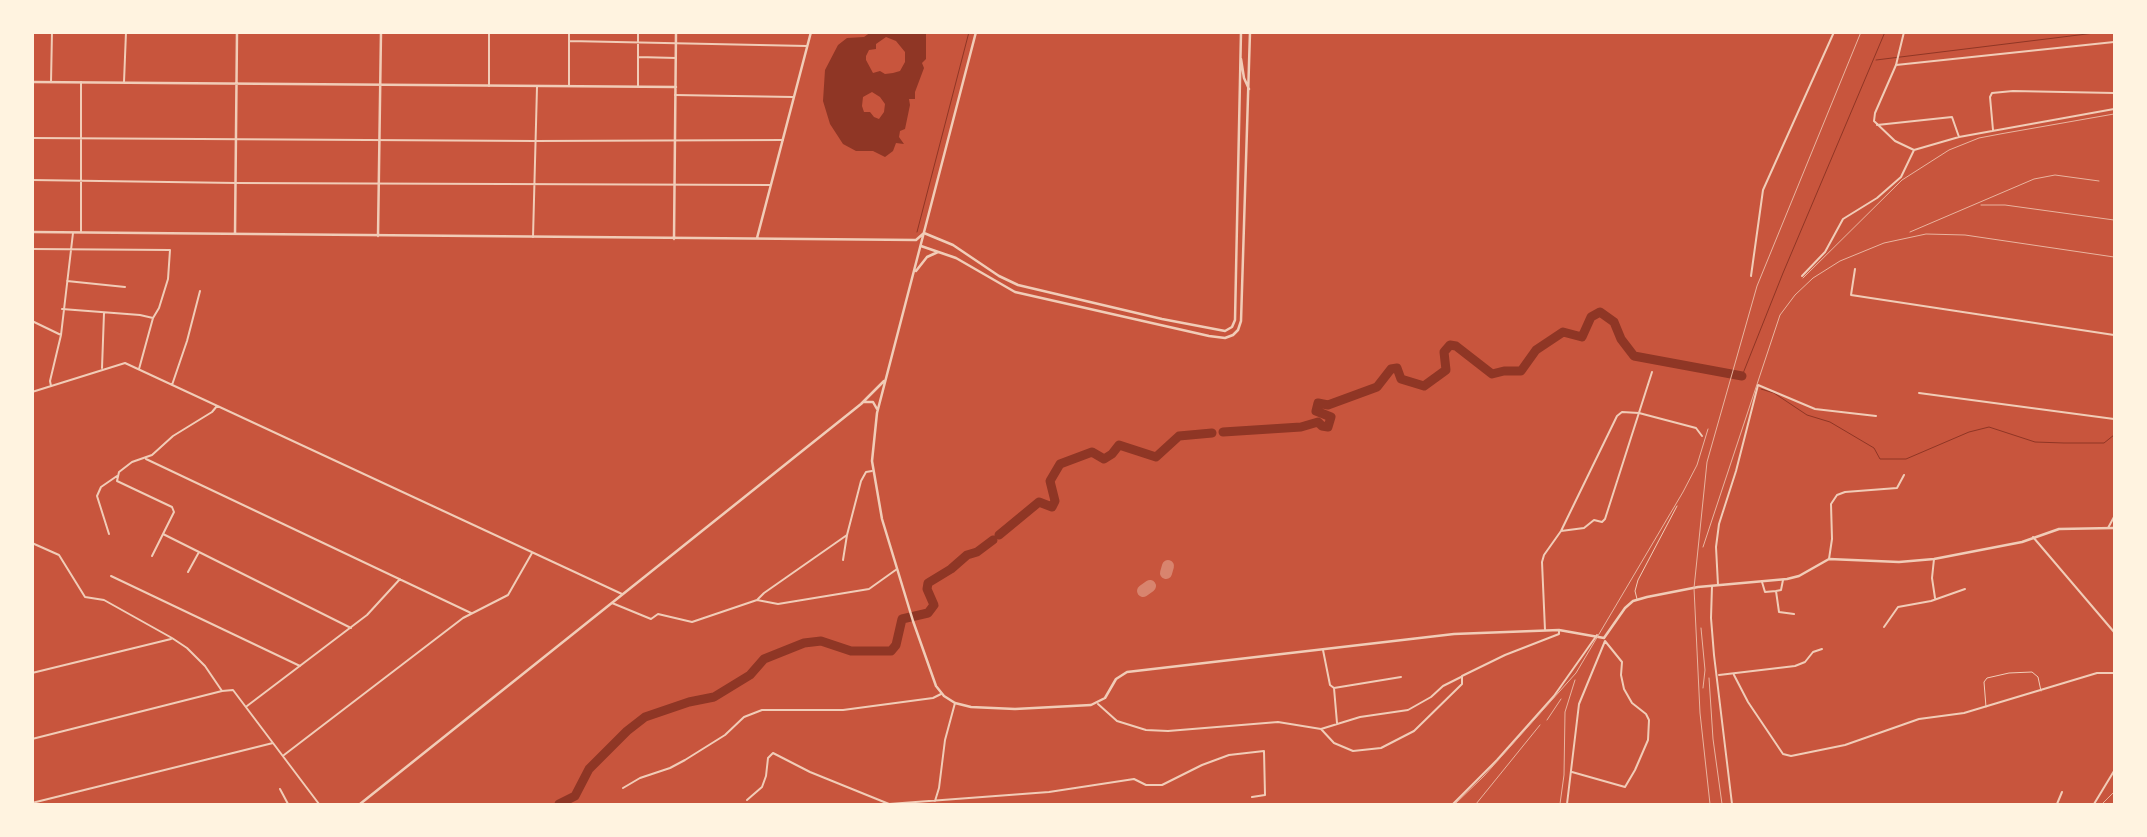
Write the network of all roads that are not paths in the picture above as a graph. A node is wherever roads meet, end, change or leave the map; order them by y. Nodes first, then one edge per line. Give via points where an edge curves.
1 (52, 32) edge
2 (126, 32) edge
3 (237, 32) edge
4 (381, 32) edge
5 (489, 32) edge
6 (568, 32) edge
7 (638, 32) edge
8 (676, 32) edge
9 (811, 32) edge
10 (976, 32) edge
11 (1241, 32) edge
12 (1250, 32) edge
13 (1834, 32) edge
14 (1904, 32) edge
15 (569, 41) junction
16 (638, 42) junction
17 (2114, 42) edge
18 (676, 44) junction
19 (807, 46) junction
20 (1241, 55) junction
21 (638, 57) junction
22 (676, 58) junction
23 (1896, 65) junction
24 (32, 82) edge
25 (51, 82) junction
26 (81, 82) junction
27 (124, 82) junction
28 (237, 84) junction
29 (380, 85) junction
30 (489, 86) junction
31 (537, 86) junction
32 (569, 86) junction
33 (638, 87) junction
34 (676, 87) junction
35 (1250, 89) junction
36 (2114, 93) edge
37 (675, 96) junction
38 (794, 97) junction
39 (2114, 109) edge
40 (1877, 125) junction
41 (1993, 130) junction
42 (32, 138) edge
43 (82, 138) junction
44 (1959, 138) junction
45 (236, 139) junction
46 (380, 140) junction
47 (783, 140) junction
48 (535, 141) junction
49 (675, 141) junction
50 (1914, 150) junction
51 (32, 180) edge
52 (82, 181) junction
53 (379, 182) junction
54 (236, 184) junction
55 (534, 184) junction
56 (674, 185) junction
57 (771, 185) junction
58 (32, 232) edge
59 (73, 232) junction
60 (81, 232) junction
61 (924, 233) junction
62 (234, 234) junction
63 (378, 236) junction
64 (534, 237) junction
65 (757, 238) junction
66 (674, 239) junction
67 (916, 240) junction
68 (921, 246) junction
69 (32, 248) edge
70 (71, 249) junction
71 (940, 252) junction
72 (1855, 269) dead end
73 (915, 272) junction
74 (1750, 276) dead end
75 (1802, 276) dead end
76 (67, 281) junction
77 (125, 286) dead end
78 (200, 291) dead end
79 (1108, 305) junction
80 (62, 309) junction
81 (104, 312) junction
82 (1106, 314) junction
83 (153, 318) junction
84 (1162, 319) junction
85 (32, 321) edge
86 (1160, 326) junction
87 (1232, 327) junction
88 (1237, 332) junction
89 (61, 335) junction
90 (2114, 335) edge
91 (102, 369) junction
92 (139, 369) junction
93 (1652, 372) dead end
94 (885, 380) junction
95 (172, 385) junction
96 (52, 386) junction
97 (32, 392) edge
98 (1919, 393) dead end
99 (861, 404) junction
100 (217, 406) junction
101 (877, 413) junction
102 (1639, 413) junction
103 (1876, 416) dead end
104 (2114, 419) edge
105 (1702, 436) dead end
106 (146, 459) junction
107 (872, 470) junction
108 (1904, 475) dead end
109 (117, 476) junction
110 (1676, 506) dead end
111 (2114, 517) edge
112 (2108, 528) junction
113 (2114, 528) edge
114 (1561, 531) junction
115 (109, 534) dead end
116 (163, 534) junction
117 (847, 536) junction
118 (2033, 537) junction
119 (32, 543) edge
120 (199, 552) junction
121 (532, 552) junction
122 (152, 556) dead end
123 (1934, 559) junction
124 (843, 560) dead end
125 (1829, 560) junction
126 (897, 570) junction
127 (188, 572) dead end
128 (110, 576) dead end
129 (400, 579) junction
130 (1783, 580) junction
131 (1762, 582) junction
132 (1712, 585) junction
133 (1718, 585) junction
134 (1966, 589) dead end
135 (1776, 591) junction
136 (623, 594) junction
137 (1936, 598) junction
138 (1638, 599) junction
139 (757, 600) junction
140 (612, 603) junction
141 (471, 613) junction
142 (1794, 614) dead end
143 (1884, 627) dead end
144 (351, 628) junction
145 (1545, 630) junction
146 (1559, 630) junction
147 (2114, 632) edge
148 (1597, 635) junction
149 (172, 638) junction
150 (1605, 640) junction
151 (1822, 649) dead end
152 (1323, 650) junction
153 (300, 666) junction
154 (2114, 673) edge
155 (32, 674) edge
156 (1734, 675) junction
157 (1462, 676) junction
158 (1718, 676) junction
159 (1401, 677) dead end
160 (1334, 688) junction
161 (222, 691) junction
162 (2041, 691) junction
163 (942, 694) junction
164 (955, 703) junction
165 (1098, 704) junction
166 (246, 706) junction
167 (1986, 707) junction
168 (1337, 723) junction
169 (1321, 728) junction
170 (32, 739) edge
171 (273, 742) junction
172 (284, 755) junction
173 (1572, 772) junction
174 (2114, 772) edge
175 (623, 788) dead end
176 (280, 789) dead end
177 (2062, 792) dead end
178 (1252, 797) dead end
179 (747, 800) dead end
180 (935, 801) junction
181 (32, 803) edge
182 (288, 804) edge
183 (319, 804) edge
184 (360, 804) edge
185 (889, 804) edge
186 (1453, 804) edge
187 (1567, 804) edge
188 (1732, 804) edge
189 (2057, 804) edge
190 (2094, 804) edge

1 - 25 street
2 - 27 street
3 - 28 street
4 - 29 street
5 - 30 street
6 - 15 street
7 - 16 street
8 - 18 street
9 - 19 street
10 - 61 street
11 - 20 street
12 - 35 street
13 - 74 street via 1763,190
14 - 23 street
15 - 16 street
15 - 32 street
16 - 18 street
16 - 21 street
17 - 23 street
18 - 19 street
18 - 22 street
19 - 38 street
20 - 35 street via 1244,78
20 - 87 street
21 - 22 street
21 - 33 street
22 - 34 street
23 - 40 street via 1873,116
24 - 25 street
25 - 26 street
26 - 27 street
26 - 43 street
27 - 28 street
28 - 29 street
28 - 45 street
29 - 30 street
29 - 46 street
30 - 31 street
31 - 32 street
31 - 48 street
32 - 33 street
33 - 34 street
34 - 37 street
35 - 88 street via 1241,320
36 - 41 street via 1992,93
37 - 38 street
37 - 49 street
38 - 47 street
39 - 41 street
40 - 44 street via 1952,117
40 - 50 street
41 - 44 street
42 - 43 street
43 - 45 street
43 - 52 street
44 - 50 street
45 - 46 street
45 - 54 street
46 - 48 street
46 - 53 street
47 - 49 street
47 - 57 street
48 - 49 street
48 - 55 street
49 - 56 street
50 - 75 street via 1900,177 1877,198 1844,219 1825,252
51 - 52 street
52 - 54 street
52 - 60 street
53 - 54 street
53 - 55 street
53 - 63 street
54 - 62 street
55 - 56 street
55 - 64 street
56 - 57 street
56 - 66 street
57 - 65 street
58 - 59 street
59 - 60 street
59 - 70 street
60 - 62 street
61 - 67 street
61 - 68 street
61 - 79 street via 953,245 1018,285
62 - 63 street
63 - 64 street
64 - 66 street
65 - 66 street
65 - 67 street
67 - 68 street
68 - 71 street
68 - 73 street
69 - 70 street
70 - 76 street
70 - 83 street via 170,250 168,279
71 - 73 street via 927,257
71 - 82 street via 1015,292
72 - 90 street via 1850,295
73 - 94 street
76 - 77 street
76 - 80 street
78 - 95 street
79 - 82 street
79 - 84 street
80 - 81 street
80 - 89 street
81 - 83 street
81 - 91 street
82 - 86 street
83 - 92 street
84 - 86 street
84 - 87 street via 1221,331
85 - 89 street
86 - 88 street via 1224,338
87 - 88 street
89 - 96 street via 50,380
91 - 92 street via 125,363
91 - 96 street
92 - 95 street
93 - 102 street
94 - 99 street
94 - 101 street
95 - 100 street
96 - 97 street
98 - 104 street
99 - 101 street via 873,402
99 - 136 street
100 - 106 street
100 - 121 street
101 - 107 street
102 - 105 street via 1696,428
102 - 114 street via 1622,412 1617,416
102 - 114 street via 1605,520 1594,520 1584,528
103 - 133 street via 1815,409 1758,385 1719,524 1716,547
106 - 109 street via 136,459
106 - 129 street
107 - 117 street via 866,472 862,481
107 - 126 street
108 - 125 street via 1897,488 1838,495 1831,504
109 - 115 street via 101,487 97,496
109 - 116 street via 118,483 172,507 174,512
110 - 138 lane via 1638,580 1635,591
111 - 112 street
112 - 113 street
112 - 118 street via 2059,529
114 - 145 street via 1542,562
116 - 120 street
116 - 122 street
117 - 124 street
117 - 139 street
118 - 123 street
118 - 147 street
119 - 149 street via 58,555 85,597 104,600
120 - 127 street
120 - 144 street
121 - 136 street
121 - 141 street via 508,595
123 - 125 street via 1899,562
123 - 137 street via 1932,578
125 - 130 street via 1799,576
126 - 139 street via 869,589 778,604
126 - 163 street via 933,678
128 - 153 street
129 - 141 street
129 - 144 street via 384,599
130 - 131 street
130 - 135 street via 1781,590
131 - 133 street
131 - 135 street via 1765,592
132 - 133 street
132 - 138 street
132 - 158 street via 1711,618
134 - 137 street
135 - 142 street via 1780,613
136 - 140 street
137 - 143 street via 1898,607
138 - 150 street via 1621,612
139 - 140 street via 692,622 658,614 651,619
140 - 184 street
141 - 172 street
144 - 153 street
145 - 146 street
145 - 152 street via 1454,634
146 - 148 street
146 - 157 street via 1559,634
148 - 150 street
148 - 186 street via 1554,696
149 - 155 street
149 - 161 street via 205,666
150 - 173 street via 1582,692
150 - 173 street via 1622,662 1624,689 1632,703 1649,720 1648,740 1625,787
151 - 156 street via 1795,666
152 - 160 street via 1330,685
152 - 165 street via 1127,672 1118,676 1108,696
153 - 166 street
154 - 162 street via 2097,673
156 - 158 street
156 - 167 street via 1783,754 1791,756 1845,745 1919,719
157 - 168 street via 1408,710
157 - 169 street via 1462,684 1414,732 1381,748 1352,751 1334,743
158 - 188 street
159 - 160 street
160 - 168 street
161 - 166 street via 233,690
161 - 170 street
162 - 167 street
162 - 167 lane via 2038,677 2032,672 1987,678 1984,682
163 - 164 street
163 - 175 street via 933,698 843,710 762,710 744,717 720,739 685,760
164 - 165 street via 1015,709
164 - 180 street
165 - 169 street via 1117,721 1146,730 1272,722
166 - 171 street
168 - 169 street
171 - 172 street
171 - 181 street
172 - 183 street
173 - 187 street
174 - 190 street
176 - 182 street
177 - 189 street
178 - 180 street via 1265,795 1264,751 1229,755 1162,785 1146,785 1134,779 1049,792
179 - 185 street via 762,787 768,758 773,753 810,772
180 - 185 street

